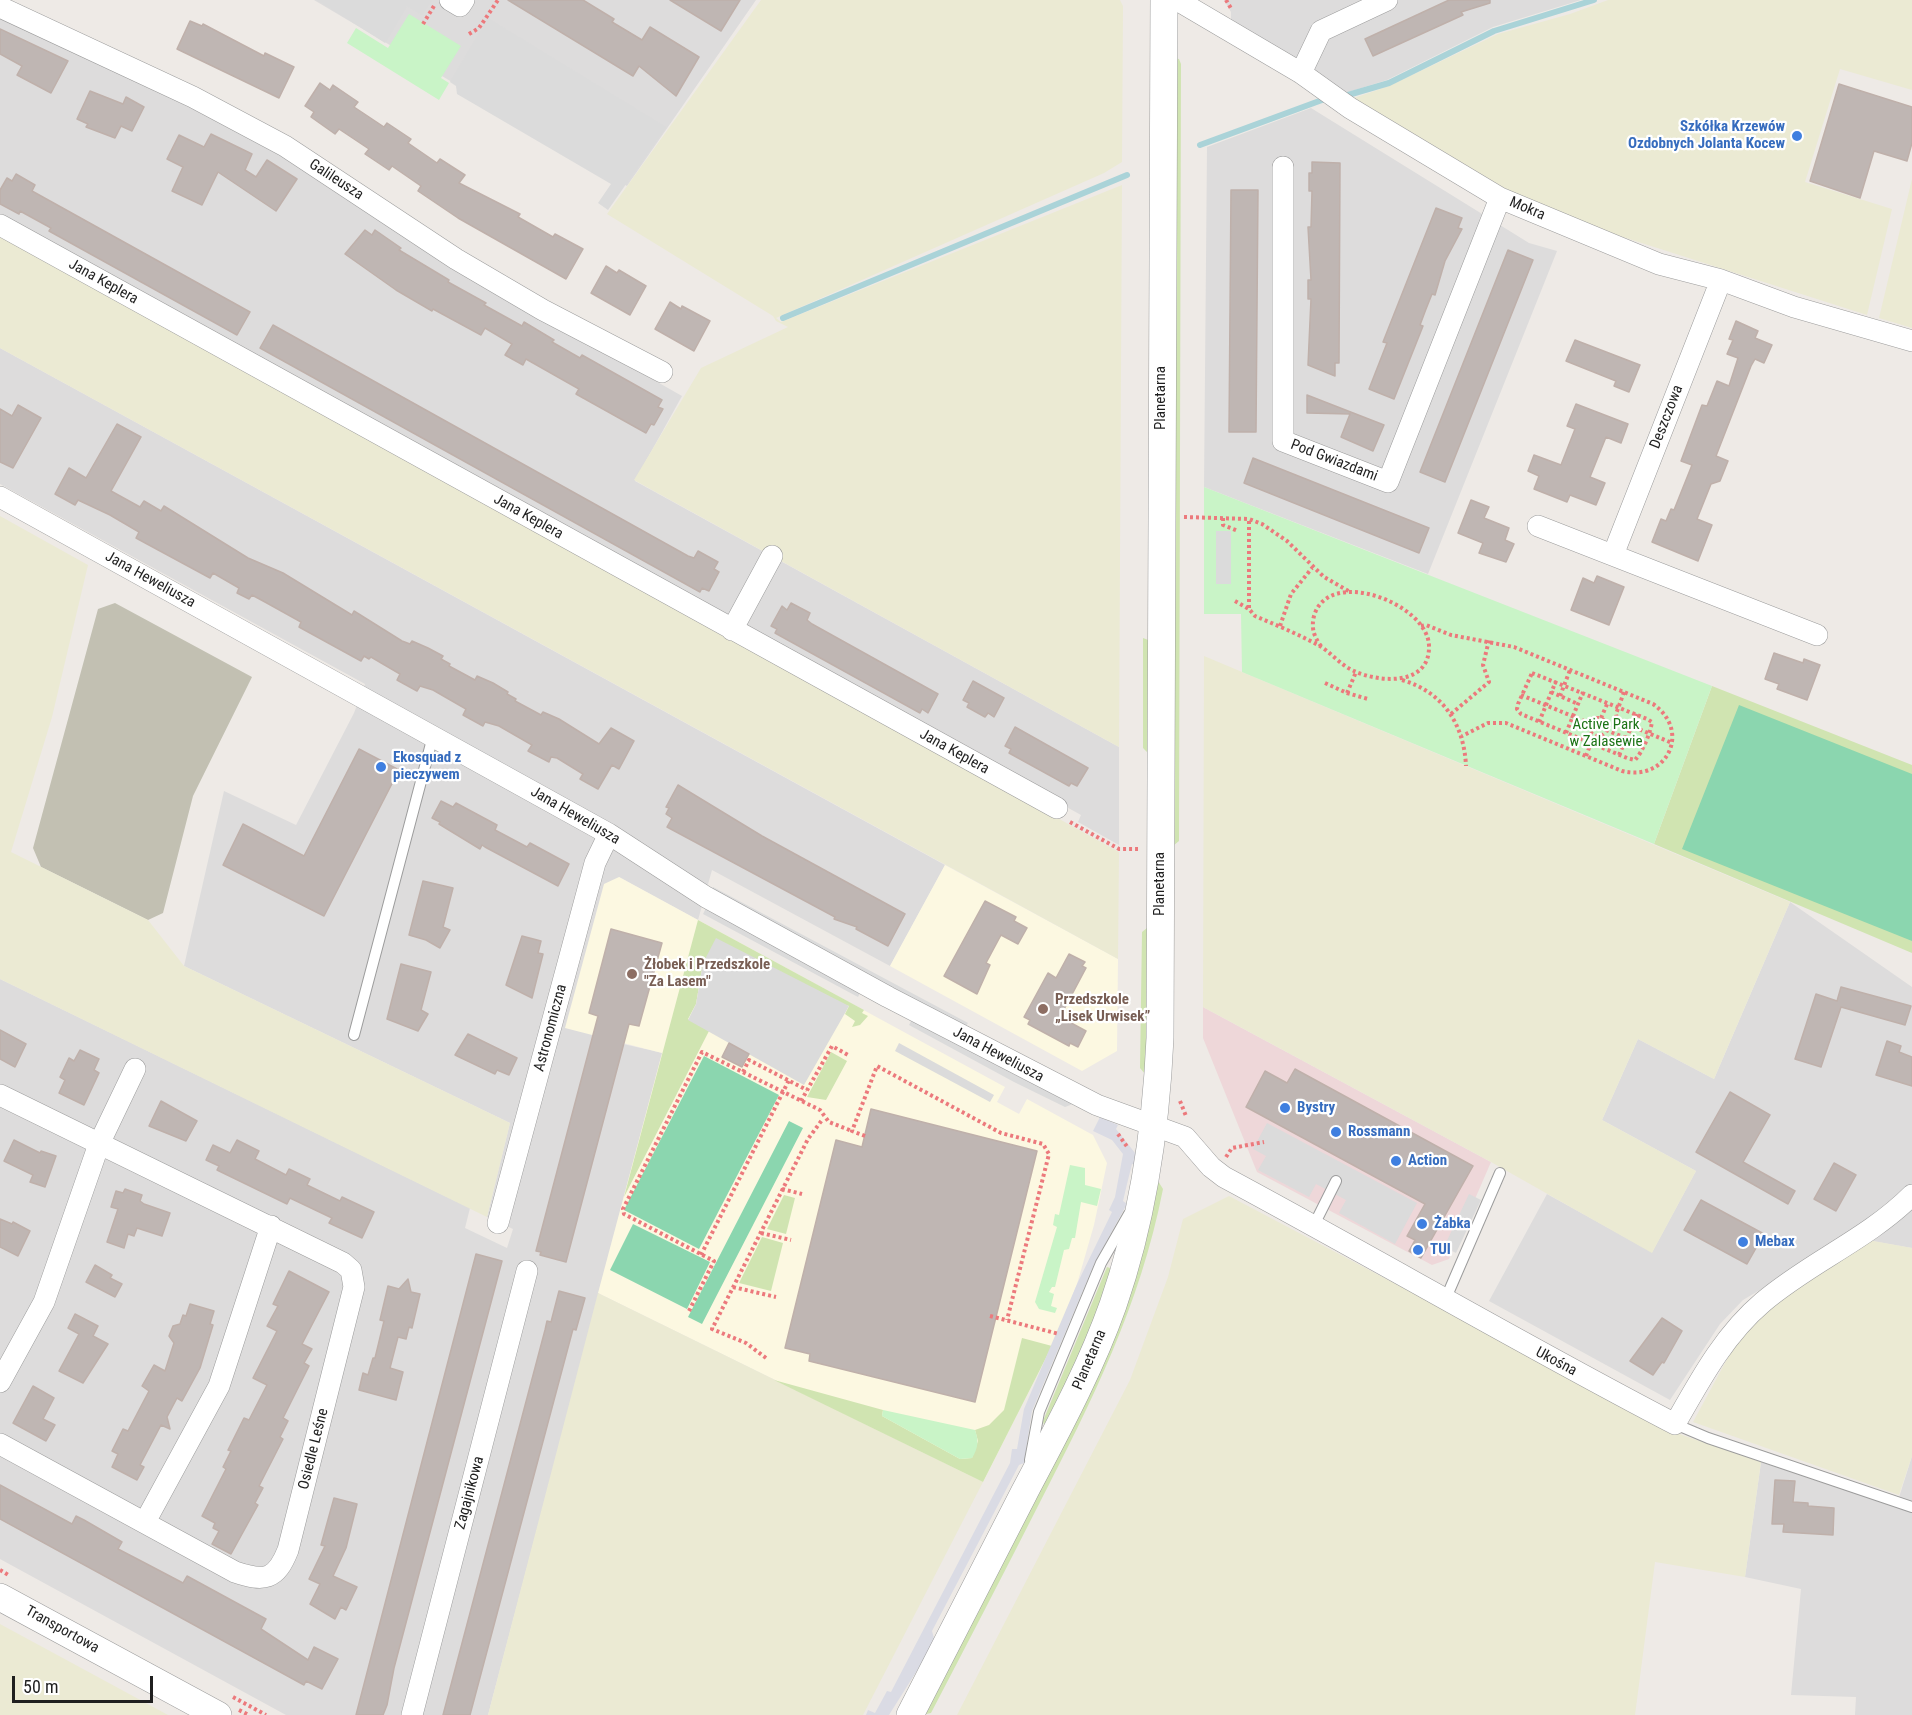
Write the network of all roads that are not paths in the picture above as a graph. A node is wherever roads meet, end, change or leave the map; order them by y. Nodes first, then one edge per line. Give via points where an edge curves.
1 (450, 0) edge
2 (464, 0) edge
3 (1164, 0) edge
4 (1177, 0) edge
5 (1387, 0) edge
6 (0, 7) edge
7 (1301, 73) junction
8 (1283, 168) dead end
9 (1500, 198) junction
10 (0, 225) edge
11 (1721, 280) junction
12 (1912, 341) edge
13 (662, 372) dead end
14 (0, 497) edge
15 (1538, 526) dead end
16 (1613, 555) junction
17 (772, 556) dead end
18 (732, 630) junction
19 (1817, 635) dead end
20 (433, 736) junction
21 (1057, 808) road end
22 (609, 834) junction
23 (354, 1035) dead end
24 (135, 1069) dead end
25 (0, 1095) edge
26 (1154, 1128) junction
27 (99, 1144) junction
28 (1500, 1173) dead end
29 (1336, 1181) dead end
30 (1912, 1195) edge
31 (498, 1223) dead end
32 (1314, 1225) junction
33 (271, 1226) junction
34 (527, 1271) dead end
35 (1446, 1298) junction
36 (0, 1382) edge
37 (1675, 1424) junction
38 (0, 1444) edge
39 (1912, 1507) edge
40 (145, 1522) junction
41 (0, 1597) edge
42 (218, 1715) edge
43 (412, 1715) edge
44 (909, 1715) edge

1 - 2 street via 460,6
3 - 26 street, Planetarna via 1160,1038
4 - 7 street, Mokra
5 - 7 street via 1321,32
6 - 13 street, Galileusza via 193,97 285,146 456,259
7 - 9 street, Mokra via 1350,108
8 - 9 street, Pod Gwiazdami via 1283,441 1388,482
9 - 11 street, Mokra via 1632,254
10 - 18 street, Jana Keplera
11 - 12 street, Mokra via 1794,307
11 - 16 street, Deszczowa
14 - 20 street, Jana Heweliusza
15 - 16 street
16 - 19 street
17 - 18 street
18 - 21 street, Jana Keplera
20 - 22 street, Jana Heweliusza
20 - 23 lane
22 - 26 street, Jana Heweliusza via 706,897 888,997 1050,1082
22 - 31 street, Astronomiczna via 595,863
24 - 27 street
25 - 27 street, Osiedle Leśne
26 - 32 street, Ukośna via 1185,1137 1224,1177
26 - 44 street, Planetarna via 1125,1266 1101,1335 1025,1493
27 - 33 street, Osiedle Leśne
27 - 36 street via 44,1302
28 - 35 lane
29 - 32 lane
30 - 37 street via 1745,1318 1704,1373
32 - 35 street, Ukośna
33 - 40 street via 219,1386
33 - 40 street, Osiedle Leśne via 343,1263 351,1270 354,1287 283,1560 268,1577 251,1577
34 - 43 street, Zagajnikowa
35 - 37 street, Ukośna via 1537,1352
37 - 39 lane
38 - 40 street, Osiedle Leśne
41 - 42 street, Transportowa

